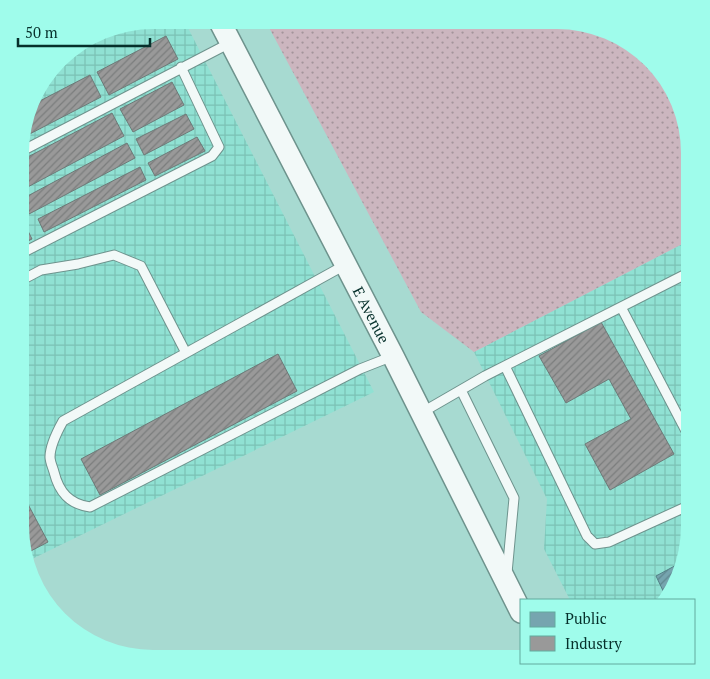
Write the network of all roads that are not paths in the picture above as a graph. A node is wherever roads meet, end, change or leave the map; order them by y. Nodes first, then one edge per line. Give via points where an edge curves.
1 (223, 29) edge
2 (230, 43) junction
3 (181, 67) junction
4 (29, 147) edge
5 (29, 250) edge
6 (345, 265) junction
7 (29, 276) edge
8 (681, 277) edge
9 (621, 307) junction
10 (186, 353) junction
11 (392, 356) junction
12 (505, 366) junction
13 (461, 390) junction
14 (421, 413) junction
15 (681, 419) edge
16 (681, 508) edge
17 (506, 583) junction
18 (520, 610) edge

1 - 2 street, E Avenue
2 - 3 lane
2 - 6 street, E Avenue
3 - 4 lane
3 - 5 lane via 219,147 212,156
6 - 10 lane
6 - 11 street, E Avenue
7 - 10 lane via 41,270 114,255 141,266
8 - 9 lane
9 - 12 lane
9 - 15 lane
10 - 11 lane via 63,421 50,457 64,496 78,505 90,507
11 - 14 street, E Avenue
12 - 13 lane
12 - 16 lane via 587,536 595,544 609,542
13 - 14 lane
13 - 17 lane via 514,498
14 - 17 street, E Avenue
17 - 18 street, E Avenue

